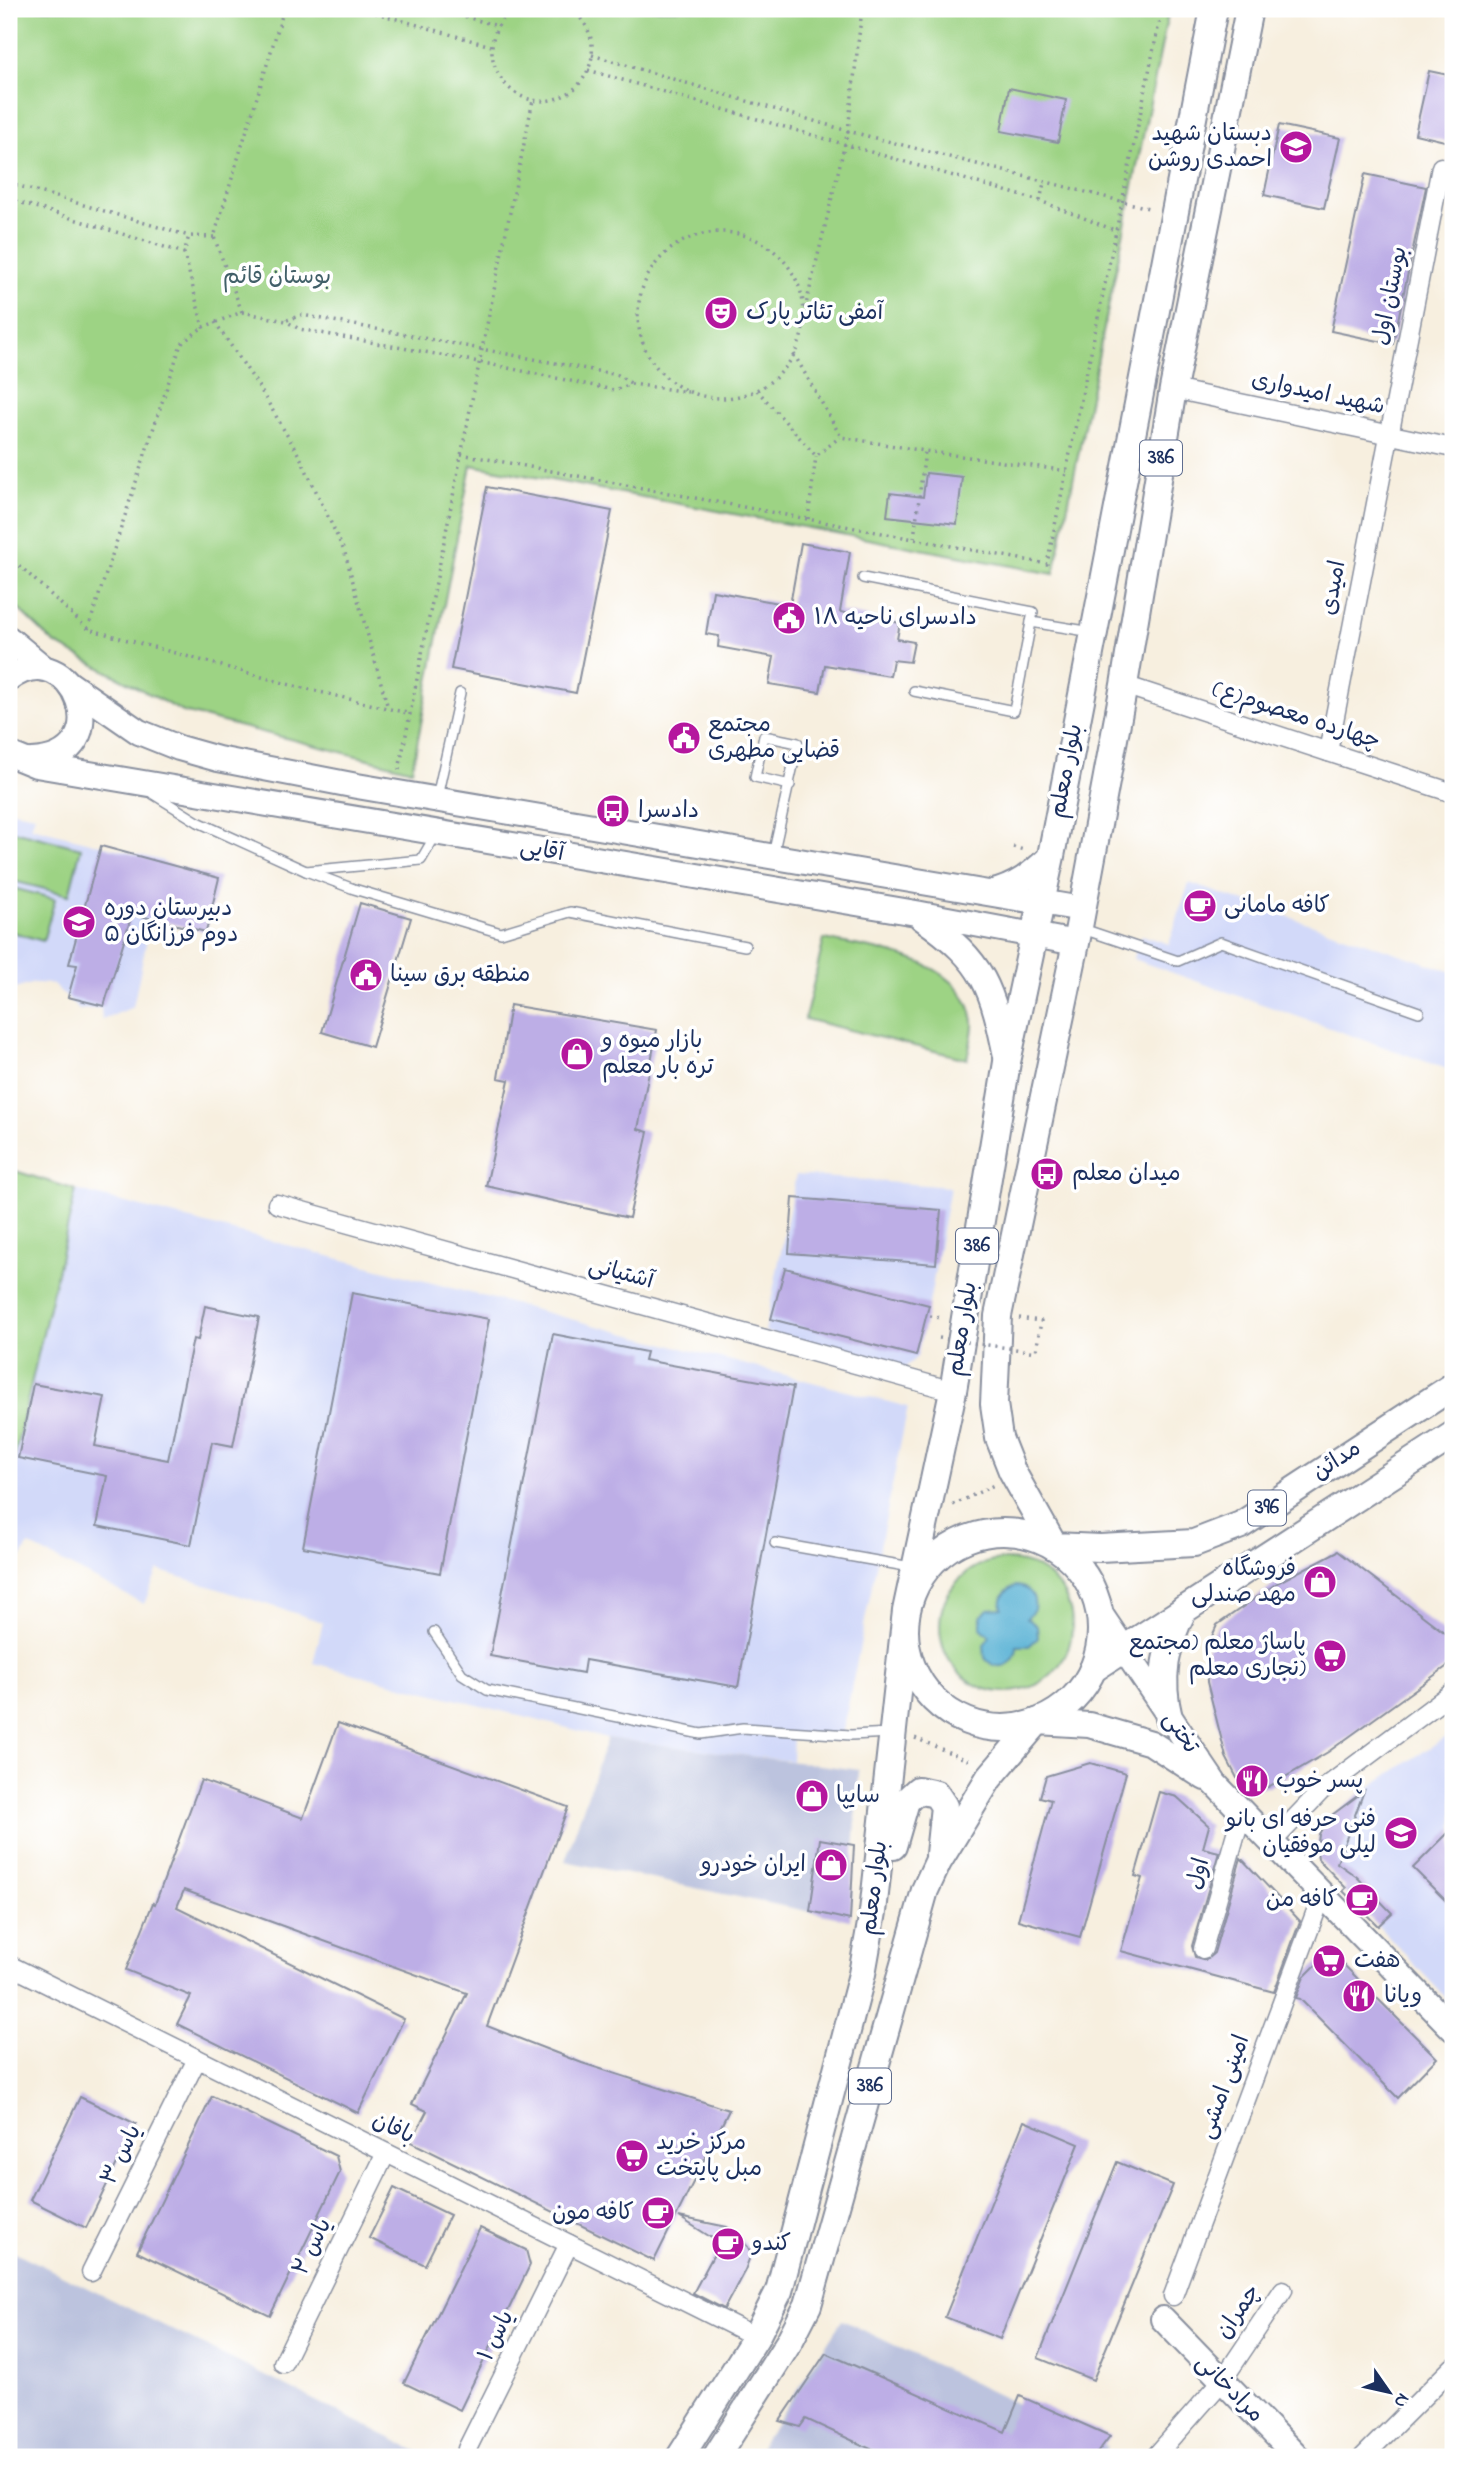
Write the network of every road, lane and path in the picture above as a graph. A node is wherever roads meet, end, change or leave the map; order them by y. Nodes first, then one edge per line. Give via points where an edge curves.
1 (284, 9) edge
2 (362, 9) edge
3 (438, 9) edge
4 (513, 9) edge
5 (570, 9) edge
6 (862, 9) edge
7 (1163, 9) edge
8 (1214, 9) edge
9 (1249, 9) edge
10 (498, 26) junction
11 (491, 46) junction
12 (592, 55) junction
13 (588, 70) junction
14 (533, 100) junction
15 (848, 131) junction
16 (844, 144) junction
17 (1441, 167) dead end
18 (9, 183) edge
19 (1044, 183) junction
20 (9, 199) edge
21 (1040, 201) junction
22 (1123, 203) junction
23 (1175, 214) junction
24 (1117, 231) junction
25 (189, 236) junction
26 (214, 237) junction
27 (184, 253) junction
28 (242, 312) junction
29 (804, 314) junction
30 (286, 321) junction
31 (215, 322) junction
32 (203, 327) junction
33 (482, 349) junction
34 (794, 354) junction
35 (479, 362) junction
36 (632, 384) junction
37 (1173, 389) junction
38 (757, 390) junction
39 (691, 393) junction
40 (1388, 434) junction
41 (841, 437) junction
42 (1453, 447) edge
43 (925, 451) junction
44 (461, 454) junction
45 (816, 456) junction
46 (1067, 471) junction
47 (808, 519) junction
48 (914, 538) junction
49 (9, 556) edge
50 (863, 578) dead end
51 (1031, 622) junction
52 (88, 629) junction
53 (1094, 632) junction
54 (9, 639) edge
55 (45, 669) junction
56 (9, 679) edge
57 (71, 685) junction
58 (1124, 685) junction
59 (914, 691) dead end
60 (460, 693) dead end
61 (388, 708) junction
62 (411, 714) junction
63 (1328, 752) junction
64 (12, 754) edge
65 (400, 769) dead end
66 (134, 781) junction
67 (790, 785) junction
68 (1453, 793) edge
69 (436, 799) junction
70 (437, 833) junction
71 (773, 856) junction
72 (1051, 856) junction
73 (306, 872) junction
74 (990, 893) junction
75 (1041, 902) junction
76 (916, 914) junction
77 (1079, 927) junction
78 (1035, 936) junction
79 (745, 946) dead end
80 (1419, 1012) dead end
81 (1007, 1062) junction
82 (277, 1205) dead end
83 (1041, 1321) dead end
84 (940, 1338) dead end
85 (1453, 1386) edge
86 (953, 1391) junction
87 (1453, 1435) edge
88 (1012, 1471) junction
89 (927, 1513) junction
90 (775, 1543) dead end
91 (1054, 1546) junction
92 (915, 1568) junction
93 (1184, 1608) junction
94 (906, 1611) junction
95 (1100, 1612) junction
96 (434, 1632) dead end
97 (1124, 1647) junction
98 (1093, 1669) junction
99 (1453, 1692) edge
100 (1168, 1718) junction
101 (1037, 1723) junction
102 (893, 1733) junction
103 (989, 1778) junction
104 (1215, 1784) junction
105 (1242, 1812) junction
106 (1271, 1843) junction
107 (938, 1863) junction
108 (1322, 1895) junction
109 (873, 1912) junction
110 (1203, 1949) dead end
111 (9, 1965) edge
112 (1453, 2028) edge
113 (197, 2059) junction
114 (386, 2153) junction
115 (569, 2244) junction
116 (91, 2272) dead end
117 (1283, 2290) dead end
118 (1173, 2296) dead end
119 (1163, 2319) dead end
120 (756, 2337) junction
121 (283, 2363) dead end
122 (1453, 2367) edge
123 (1222, 2382) junction
124 (467, 2449) dead end
125 (680, 2457) edge
126 (716, 2457) edge
127 (1155, 2457) edge
128 (1297, 2457) edge
129 (1363, 2457) edge

1 - 26 path
2 - 11 path
3 - 10 path
4 - 10 path
5 - 12 path via 591,36
6 - 15 path
7 - 22 path
8 - 23 main road, بلوار معلم / 386
9 - 37 main road, بلوار معلم / 386
10 - 11 path
11 - 14 path via 493,63 508,88
12 - 13 path
12 - 15 path
13 - 14 path via 576,88 563,96
13 - 16 path
14 - 33 path
15 - 16 path
15 - 19 path
16 - 21 path
16 - 29 path
17 - 40 street, بوستان اول
18 - 25 path
19 - 21 path
19 - 22 path
20 - 27 path
21 - 24 path
22 - 23 path
22 - 24 path
23 - 53 main road, بلوار معلم / 386
24 - 46 path
25 - 26 path
25 - 27 path
26 - 28 path
27 - 32 path
28 - 30 path
28 - 31 path
29 - 34 path
29 - 39 path via 800,288 789,265 771,247 748,235 722,231 697,235 674,246 655,264 642,286 637,312 640,337 651,361 668,380
30 - 33 path via 302,314
30 - 35 path via 299,329
31 - 32 path
31 - 61 path via 301,458 345,553
32 - 52 path via 181,344
33 - 35 path
33 - 36 path via 618,374
34 - 38 path
34 - 41 path
35 - 36 path via 614,390
35 - 44 path
36 - 39 path
37 - 40 street, شهيد امیدواری
37 - 58 main road, بلوار معلم / 386
38 - 39 path via 735,397
38 - 45 path
40 - 42 street, شهيد امیدواری
40 - 63 street, امیدی
41 - 43 path
41 - 45 path
43 - 46 path
43 - 48 path
44 - 47 path
44 - 62 path
45 - 47 path
46 - 48 path via 1047,564
47 - 48 path
49 - 52 path
50 - 51 lane via 1033,611
51 - 53 lane
51 - 59 lane via 1014,711
52 - 61 path
53 - 72 main road, بلوار معلم / 386
54 - 55 main road, آقایی
55 - 56 main road via 30,669
55 - 57 main road, آقایی
57 - 64 main road via 83,713 74,742 48,759 33,761
57 - 69 main road, آقایی via 139,732 179,748
58 - 63 street, چهارده معصوم(ع)
58 - 77 main road, بلوار معلم / 386
60 - 69 lane
61 - 62 path
62 - 65 path
63 - 68 street, چهارده معصوم(ع)
64 - 66 main road, آقایی via 36,765
66 - 70 main road, آقایی
66 - 73 lane via 198,822
67 - 67 lane via 797,743 764,736 755,777
67 - 71 lane
69 - 71 main road, آقایی
70 - 73 lane via 421,860
70 - 76 main road, آقایی
71 - 74 main road, آقایی
72 - 74 main road via 1028,877
72 - 75 main road, بلوار معلم / 386
73 - 79 lane via 501,933 570,912
74 - 75 main road, آقایی
75 - 77 main road, آقایی
75 - 78 main road, بلوار معلم / 386
76 - 78 main road, آقایی
76 - 81 main road via 952,939 979,969 1000,1026
77 - 78 main road, آقایی
77 - 80 lane via 1178,961 1221,942
77 - 88 main road, بلوار معلم / 386 via 998,1316 994,1404 999,1438
78 - 81 main road, بلوار معلم / 386
81 - 86 main road, بلوار معلم / 386
82 - 86 street, آشتیانی
83 - 84 path, bridge via 1036,1352
85 - 91 main road, مدائن / 396 via 1229,1530 1194,1543
86 - 89 main road, بلوار معلم / 386
87 - 93 main road, مدائن / 396
88 - 89 path via 994,1485
88 - 91 main road, بلوار معلم / 386
89 - 92 main road, بلوار معلم / 386
90 - 92 lane
91 - 94 main road via 1025,1534 994,1532 964,1540 937,1557 917,1581
91 - 95 main road via 1075,1563 1091,1586
92 - 94 main road, بلوار معلم / 386
93 - 97 main road, مدائن / 396
93 - 100 main road via 1167,1648 1163,1693
94 - 101 main road via 910,1662 921,1686 939,1705 985,1727
94 - 102 main road, بلوار معلم / 386
95 - 97 main road, تختی
95 - 98 main road via 1101,1641
96 - 102 lane via 462,1674 487,1690 701,1734 743,1728
97 - 98 main road, مدائن / 396
97 - 100 main road, تختی
98 - 101 main road via 1070,1701
99 - 106 street via 1322,1790
100 - 104 main road, تختی
101 - 103 main road, بلوار معلم / 386
101 - 104 main road, تختی via 1089,1724 1151,1743
102 - 103 path via 920,1739 974,1763
102 - 109 main road, بلوار معلم / 386
103 - 107 main road, بلوار معلم / 386
104 - 105 main road, تختی
105 - 106 main road, تختی
105 - 110 street, اول
106 - 108 main road, تختی
107 - 109 main road via 944,1806 936,1794 918,1790 906,1801
107 - 126 main road, بلوار معلم / 386 via 925,1890 808,2305
108 - 112 main road, تختی
108 - 118 street, امینی امشی
109 - 120 main road, بلوار معلم / 386 via 862,1974 787,2264
111 - 113 street, بافان
113 - 114 street, بافان
113 - 116 street, یاس ۳
114 - 115 street, بافان
114 - 121 street, یاس ۲
115 - 120 street, بافان
115 - 124 street, یاس ۱
117 - 123 street, چمران
119 - 123 main road, مرادخانی
120 - 125 main road, بلوار معلم / 386
122 - 129 street
123 - 127 street, چمران
123 - 128 main road, مرادخانی

